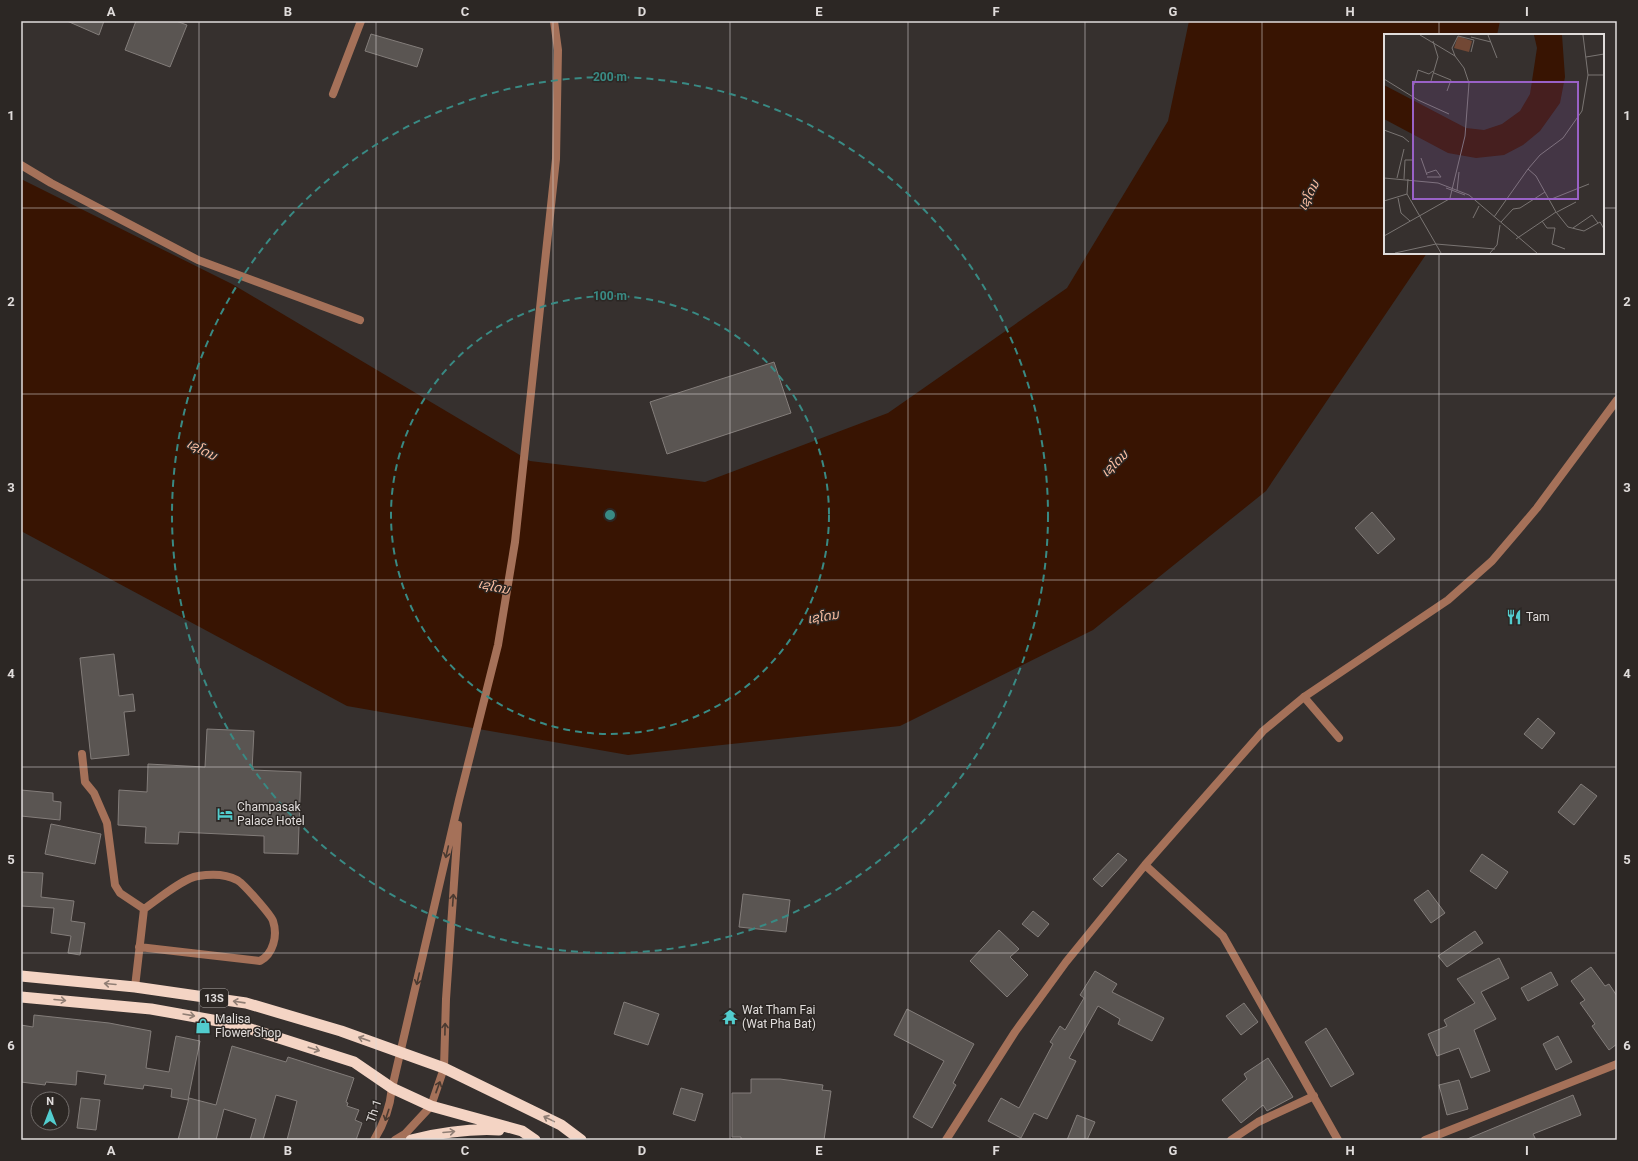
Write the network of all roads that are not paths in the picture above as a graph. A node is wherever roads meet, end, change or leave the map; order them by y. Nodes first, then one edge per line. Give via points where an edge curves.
1 (361, 21) edge
2 (554, 21) edge
3 (333, 94) dead end
4 (21, 165) edge
5 (360, 320) dead end
6 (1617, 400) edge
7 (1304, 697) junction
8 (1339, 738) dead end
9 (82, 754) dead end
10 (459, 800) junction
11 (1145, 865) junction
12 (144, 909) junction
13 (139, 947) junction
14 (21, 976) edge
15 (135, 987) junction
16 (21, 996) edge
17 (401, 1051) junction
18 (1617, 1064) edge
19 (444, 1068) junction
20 (392, 1088) junction
21 (1314, 1096) junction
22 (431, 1106) junction
23 (522, 1132) junction
24 (374, 1140) edge
25 (395, 1140) edge
26 (410, 1140) edge
27 (535, 1140) edge
28 (581, 1140) edge
29 (946, 1140) edge
30 (1231, 1140) edge
31 (1338, 1140) edge
32 (1425, 1140) edge

1 - 3 street
2 - 10 street via 558,50 556,158 515,542 498,645
4 - 5 street via 198,260
6 - 7 street via 1537,508 1492,561 1448,600
7 - 8 street
7 - 11 street via 1263,731
9 - 12 street via 85,782 94,793 107,823 115,884 120,892
10 -> 17 street, Th 1
19 -> 10 street
11 - 21 street via 1223,936
11 - 29 street via 1052,981 1015,1032
12 - 13 street
12 - 13 street via 197,876 230,877 245,886 273,921 274,942 270,953 260,961
13 - 15 street
15 -> 14 highway, 13S
17 -> 15 highway, 13S via 246,1003
16 -> 20 highway, 13S via 151,1008 235,1024 354,1062
17 - 19 highway, 13S
17 - 20 street, Th 1
18 - 32 street
22 -> 19 street
28 -> 19 highway, 13S via 561,1125
20 - 22 highway, 13S
20 -> 24 street, Th 1 via 391,1102 383,1125
21 - 30 street via 1258,1122
21 - 31 street
22 - 23 highway, 13S
22 - 25 street via 405,1134
26 -> 23 highway via 440,1132 481,1129
23 - 27 highway, 13S

